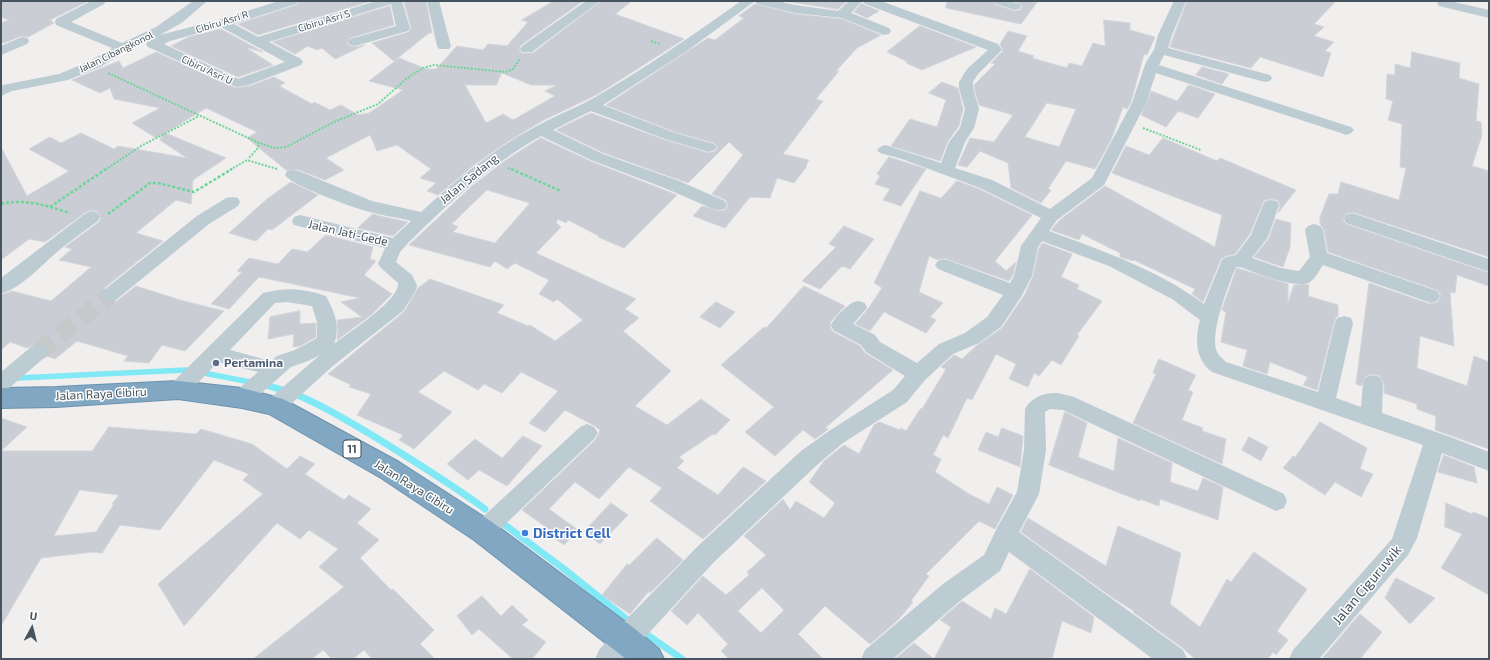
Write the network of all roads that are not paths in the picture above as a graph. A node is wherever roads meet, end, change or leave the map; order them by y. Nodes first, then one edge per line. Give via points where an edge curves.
1 (100, 1) edge
2 (198, 1) edge
3 (292, 1) edge
4 (390, 1) edge
5 (396, 1) edge
6 (433, 1) edge
7 (594, 1) edge
8 (749, 1) edge
9 (761, 1) edge
10 (856, 1) edge
11 (869, 1) edge
12 (1000, 1) edge
13 (1180, 1) edge
14 (1443, 3) dead end
15 (269, 4) edge
16 (1015, 6) dead end
17 (843, 14) junction
18 (1489, 14) edge
19 (223, 23) junction
20 (884, 31) dead end
21 (22, 41) dead end
22 (258, 41) junction
23 (355, 42) dead end
24 (153, 44) joint
25 (444, 46) dead end
26 (122, 48) junction
27 (527, 49) road end
28 (1161, 50) junction
29 (1, 51) edge
30 (1151, 67) junction
31 (1264, 78) dead end
32 (1, 92) edge
33 (589, 105) junction
34 (540, 130) junction
35 (1346, 130) dead end
36 (709, 147) dead end
37 (885, 150) dead end
38 (946, 171) junction
39 (293, 175) road end
40 (232, 202) dead end
41 (718, 205) dead end
42 (1271, 205) dead end
43 (368, 206) junction
44 (1051, 216) junction
45 (92, 217) road end
46 (425, 218) junction
47 (1352, 219) dead end
48 (300, 221) dead end
49 (1314, 230) dead end
50 (345, 231) junction
51 (1038, 233) junction
52 (396, 244) junction
53 (1319, 258) junction
54 (1241, 261) junction
55 (944, 265) dead end
56 (1489, 266) edge
57 (1, 287) edge
58 (1015, 292) junction
59 (110, 295) tunnel mouth
60 (1431, 296) dead end
61 (858, 308) dead end
62 (1210, 318) junction
63 (1344, 323) dead end
64 (38, 352) tunnel mouth
65 (214, 353) junction
66 (274, 369) junction
67 (918, 374) junction
68 (1, 383) edge
69 (1373, 383) dead end
70 (178, 390) junction
71 (1, 398) edge
72 (242, 398) junction
73 (1325, 404) junction
74 (275, 406) junction
75 (1371, 418) junction
76 (586, 433) dead end
77 (1438, 442) junction
78 (1489, 462) edge
79 (1276, 501) dead end
80 (483, 531) junction
81 (1005, 535) junction
82 (625, 639) junction
83 (1308, 657) edge
84 (608, 659) edge
85 (649, 659) edge
86 (874, 659) edge
87 (1174, 659) edge

1 - 26 street via 61,22
2 - 26 street, Jalan Cibangkonol via 178,19
3 - 15 street, Cibiru Asri R
4 - 22 street, Cibiru Asri S
5 - 23 street via 403,28
6 - 25 street
7 - 27 street
8 - 33 street, Jalan Sadang via 672,56 612,94
9 - 17 street via 795,9
10 - 17 street
11 - 38 street via 993,47 995,51 972,72 966,82 972,109 967,128 957,142
12 - 16 street
13 - 28 street
14 - 18 street
15 - 19 street, Cibiru Asri R
17 - 20 street
19 - 22 street, Cibiru Asri U
19 - 24 street, Cibiru Asri R via 165,38
21 - 29 street
22 - 24 street, Cibiru Asri U via 296,62 236,83
26 - 32 street, Jalan Cibangkonol via 95,64 63,77 8,88
28 - 30 street
28 - 31 street
30 - 35 street
30 - 44 street via 1138,103 1098,181
33 - 34 street, Jalan Sadang
33 - 36 street via 670,136
34 - 41 street via 597,157 674,185
34 - 46 street, Jalan Sadang via 491,160 445,197
37 - 38 street
38 - 44 street via 986,184
39 - 43 street
40 - 59 street via 203,220
42 - 54 street via 1259,237
43 - 46 street
43 - 50 street
44 - 51 street
45 - 57 street
46 - 52 street, Jalan Sadang
47 - 56 street
48 - 50 street, Jalan Jati-Gede
49 - 53 street
50 - 52 street, Jalan Jati-Gede
51 - 58 street via 1030,246 1023,276
51 - 62 street via 1115,262 1178,294
52 - 74 street, Jalan Sadang via 387,264 406,280 408,285 396,306 327,360
53 - 54 street via 1304,277 1291,276
53 - 60 street via 1335,261
54 - 62 street via 1232,261 1228,264
55 - 58 street
58 - 67 street via 994,322 972,338 946,349
61 - 67 street via 840,325 868,340 873,347
62 - 73 street via 1207,349 1213,362 1219,367
63 - 73 street
64 - 68 street
65 - 66 street
65 - 66 street via 269,298 281,295 318,301 326,316 327,340 301,356 284,361
65 - 70 street
66 - 72 street
67 - 82 street via 900,396 809,458 706,554
69 - 75 street
70 - 71 highway, Jalan Raya Cibiru / 11
70 - 72 highway, Jalan Raya Cibiru / 11
72 - 74 highway, Jalan Raya Cibiru / 11
73 - 75 street
74 - 80 highway, Jalan Raya Cibiru / 11 via 390,470
75 - 77 street
76 - 80 street
77 - 78 street
77 - 83 street, Jalan Ciguruwik via 1432,445 1403,543
79 - 81 street via 1067,403 1050,400 1035,409 1035,450 1028,494
80 - 82 highway, Jalan Raya Cibiru / 11
81 - 86 street via 992,563 952,592
81 - 87 street
82 - 84 street
82 - 85 highway, Jalan Raya Cibiru / 11

